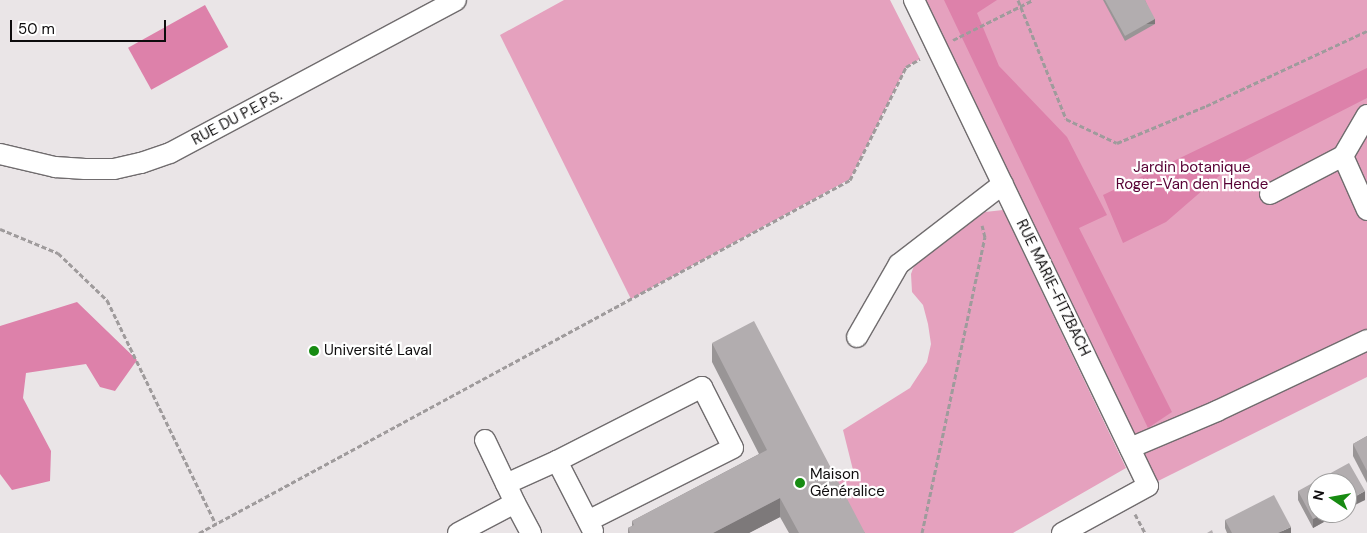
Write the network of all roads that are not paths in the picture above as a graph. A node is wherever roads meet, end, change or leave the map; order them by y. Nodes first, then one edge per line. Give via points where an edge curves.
1 (456, 0) edge
2 (914, 0) edge
3 (1367, 115) edge
4 (0, 154) edge
5 (1343, 156) junction
6 (1003, 184) junction
7 (1270, 194) dead end
8 (1367, 210) edge
9 (857, 337) dead end
10 (1367, 340) edge
11 (485, 440) dead end
12 (1130, 448) junction
13 (557, 461) junction
14 (506, 484) junction
15 (515, 503) junction
16 (591, 527) edge
17 (458, 533) edge
18 (532, 533) edge
19 (1062, 533) edge

1 - 4 street, RUE DU P.E.P.S. via 170,153 141,163 114,169 85,169 54,167
2 - 6 street, RUE MARIE-FITZBACH
3 - 5 street
5 - 7 street
5 - 8 street
6 - 9 street via 899,264
6 - 12 street, RUE MARIE-FITZBACH
10 - 12 street
11 - 14 street
12 - 19 street, RUE MARIE-FITZBACH via 1148,486
13 - 14 street
13 - 16 street
13 - 16 street via 702,387 733,448
14 - 15 street
15 - 17 street
15 - 18 street

